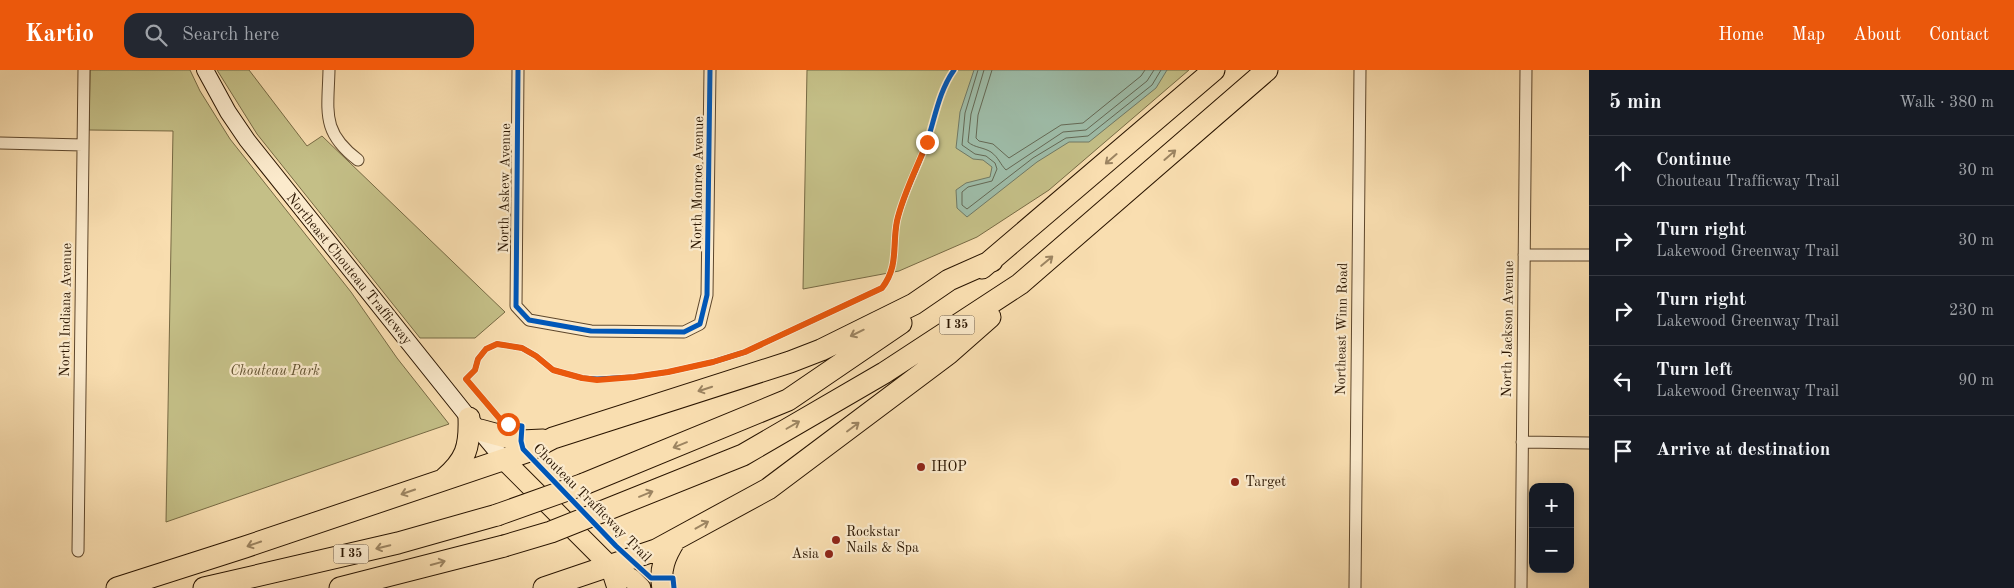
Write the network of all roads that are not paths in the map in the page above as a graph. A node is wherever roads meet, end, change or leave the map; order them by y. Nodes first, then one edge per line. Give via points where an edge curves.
1 (84, 70) edge
2 (205, 70) edge
3 (328, 70) edge
4 (518, 70) edge
5 (710, 70) edge
6 (1214, 70) edge
7 (1267, 70) edge
8 (1360, 70) edge
9 (1526, 70) edge
10 (0, 143) edge
11 (83, 145) junction
12 (358, 160) dead end
13 (1524, 255) junction
14 (1589, 255) edge
15 (992, 261) junction
16 (1020, 284) junction
17 (516, 306) joint
18 (474, 424) junction
19 (553, 438) junction
20 (1522, 442) junction
21 (1589, 443) edge
22 (504, 460) junction
23 (441, 481) junction
24 (674, 540) junction
25 (78, 551) dead end
26 (610, 566) junction
27 (118, 588) edge
28 (204, 588) edge
29 (340, 588) edge
30 (545, 588) edge
31 (588, 588) edge
32 (617, 588) edge
33 (641, 588) edge
34 (663, 588) edge
35 (1355, 588) edge
36 (1521, 588) edge

1 - 11 street, North Indiana Avenue
2 - 18 main road, Northeast Chouteau Trafficway via 247,140
3 - 12 street via 328,113 332,129 340,144
4 - 17 street, North Askew Avenue
5 - 17 street, North Monroe Avenue via 707,295 700,324 684,332 591,331 529,320
6 -> 15 highway, I 35
16 -> 7 highway, I 35
8 - 35 street, Northeast Winn Road
9 - 13 street, North Jackson Avenue
10 - 11 street
11 - 25 street, North Indiana Avenue
13 - 14 street
13 - 20 street, North Jackson Avenue
15 -> 19 highway via 949,280 914,304 821,350
15 -> 28 highway, I 35, bridge via 788,400 584,484 497,515 398,544
24 -> 16 highway via 768,489 844,433 948,354 1006,302
29 -> 16 highway, I 35, bridge via 551,532 743,455 884,373
18 - 19 highway via 521,441
18 - 22 main road, Northeast Chouteau Trafficway
18 - 23 highway via 466,452 456,469
19 - 22 highway
20 - 21 street
20 - 36 street, North Jackson Avenue
22 - 23 highway
22 - 26 main road
23 -> 27 highway
24 - 26 highway
24 - 34 highway via 662,569
26 - 30 highway
26 - 32 main road
26 - 33 main road
30 - 31 highway

